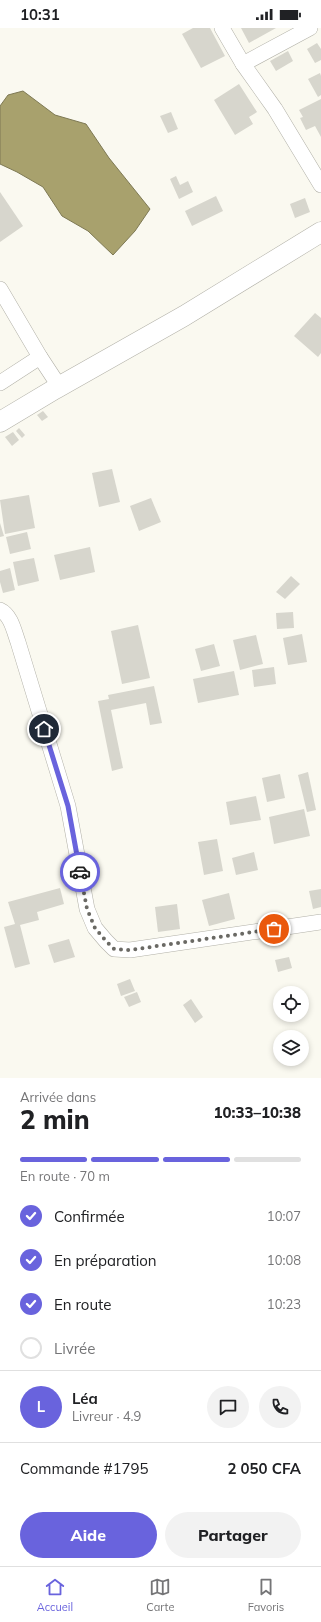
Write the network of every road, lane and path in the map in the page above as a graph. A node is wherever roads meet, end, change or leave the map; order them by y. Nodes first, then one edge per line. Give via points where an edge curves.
1 (222, 28) edge
2 (310, 28) edge
3 (243, 64) junction
4 (321, 185) edge
5 (321, 232) edge
6 (0, 288) edge
7 (40, 357) junction
8 (0, 383) edge
9 (59, 386) junction
10 (0, 422) edge
11 (0, 610) edge
12 (321, 922) edge

1 - 3 street
2 - 3 street
3 - 4 street via 275,109
5 - 9 main road via 184,316
6 - 7 street
7 - 8 street
7 - 9 street
9 - 10 main road
11 - 12 street via 9,618 18,642 68,806 87,909 95,928 114,949 130,950

